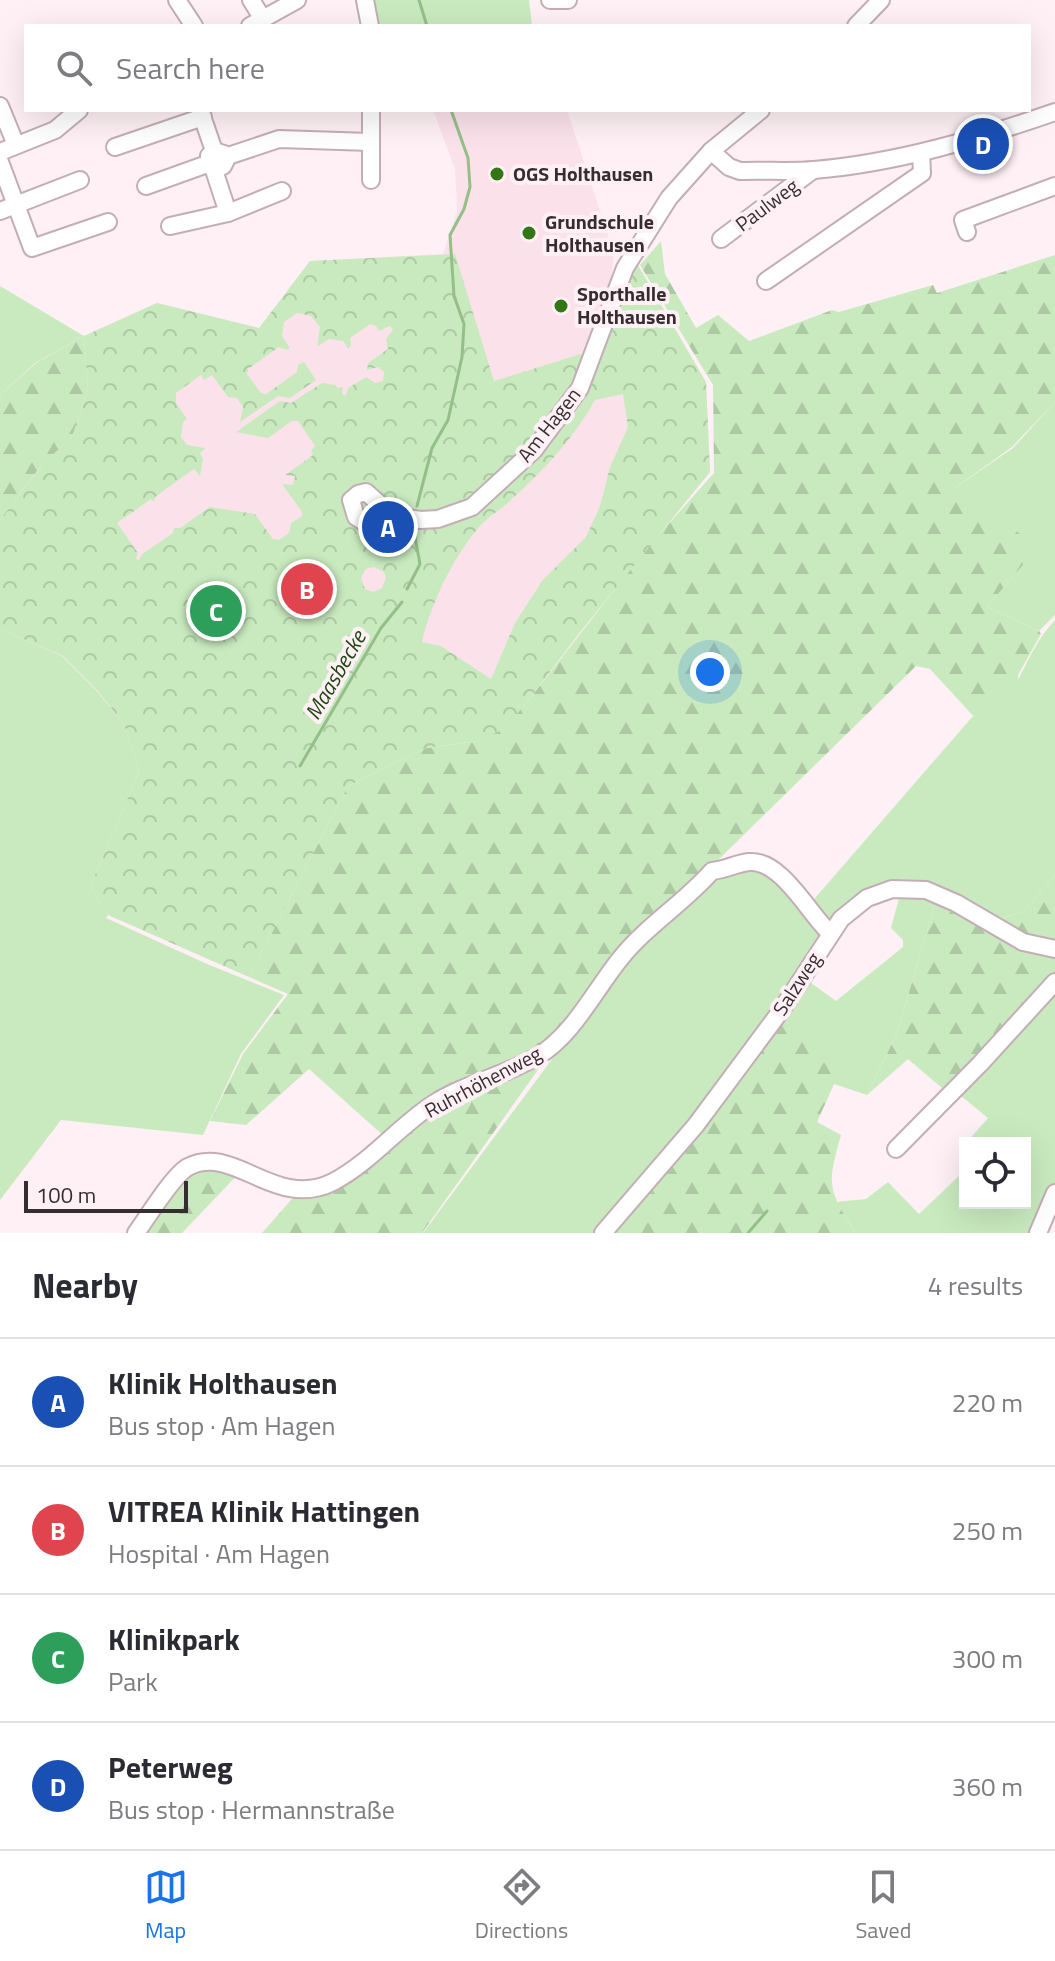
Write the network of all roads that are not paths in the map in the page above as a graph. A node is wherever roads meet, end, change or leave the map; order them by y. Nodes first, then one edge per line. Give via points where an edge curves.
1 (177, 0) edge
2 (251, 0) edge
3 (297, 0) edge
4 (365, 0) edge
5 (550, 0) edge
6 (568, 0) edge
7 (881, 0) edge
8 (256, 22) edge
9 (193, 24) edge
10 (370, 24) edge
11 (858, 24) edge
12 (0, 106) edge
13 (202, 112) edge
14 (371, 112) edge
15 (759, 112) edge
16 (1055, 112) edge
17 (60, 117) edge
18 (370, 142) junction
19 (16, 145) junction
20 (115, 147) dead end
21 (711, 151) junction
22 (0, 152) edge
23 (921, 153) junction
24 (216, 160) junction
25 (0, 162) edge
26 (813, 170) junction
27 (80, 180) dead end
28 (371, 180) dead end
29 (146, 186) dead end
30 (1055, 186) edge
31 (282, 191) dead end
32 (16, 204) junction
33 (0, 211) edge
34 (228, 213) junction
35 (108, 222) dead end
36 (170, 226) dead end
37 (967, 232) dead end
38 (721, 239) dead end
39 (766, 281) dead end
40 (393, 516) dead end
41 (830, 933) junction
42 (1055, 949) edge
43 (1055, 982) edge
44 (896, 1149) dead end
45 (1055, 1193) edge
46 (136, 1233) edge
47 (603, 1233) edge
48 (1038, 1233) edge

1 - 9 street
2 - 8 street
3 - 8 street
4 - 10 street
5 - 6 street
7 - 11 street
12 - 19 street
13 - 20 street
13 - 24 street
14 - 18 street
15 - 21 street, Am Hagen
16 - 23 street
17 - 19 street via 55,130
18 - 24 street via 279,139
18 - 28 street
19 - 22 street
21 - 26 street via 740,171
21 - 40 street, Am Hagen via 669,198 625,268 580,388 534,450 472,507 438,519
23 - 26 street
23 - 39 street via 922,173
24 - 29 street
24 - 34 street
25 - 32 street
26 - 38 street, Paulweg
27 - 32 street
30 - 37 street via 963,220
31 - 34 street
32 - 33 street
32 - 35 street via 32,248
34 - 36 street
41 - 42 street, Salzweg via 867,898 914,888 956,903 1023,942
41 - 46 street, Ruhrhöhenweg via 793,888 762,864 712,871 620,959 589,1003 541,1055 433,1104 343,1176 314,1189 273,1185 222,1163 187,1167
41 - 47 street, Salzweg via 780,1012 696,1125
43 - 44 street
45 - 48 street

